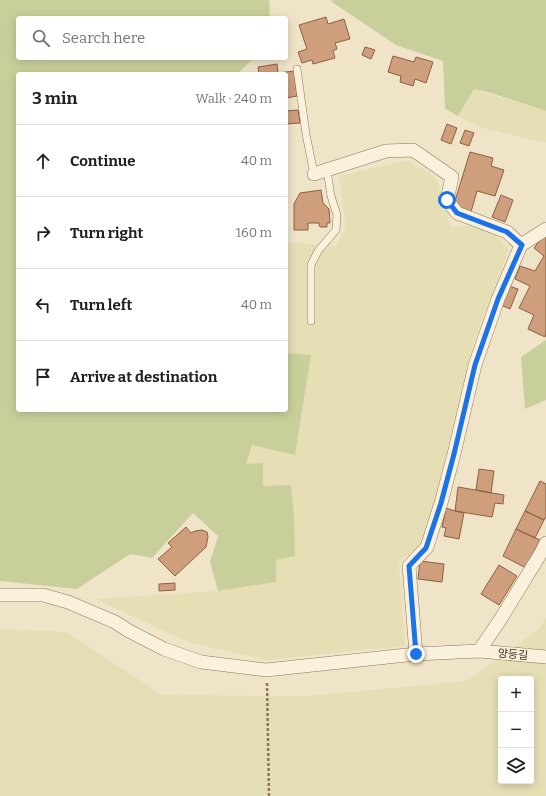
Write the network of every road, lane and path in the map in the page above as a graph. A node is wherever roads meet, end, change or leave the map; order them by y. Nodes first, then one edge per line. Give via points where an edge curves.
1 (297, 69) dead end
2 (327, 170) junction
3 (314, 174) joint
4 (546, 229) edge
5 (522, 245) junction
6 (311, 321) dead end
7 (546, 543) edge
8 (0, 596) edge
9 (479, 651) junction
10 (416, 654) junction
11 (546, 657) edge
12 (266, 670) junction
13 (269, 796) edge

1 - 3 lane
2 - 3 street
2 - 5 street via 386,151 413,150 452,177 447,200 457,213 507,232
2 - 6 lane via 337,215 336,230 318,251 311,265
4 - 5 street
5 - 10 street via 498,299 475,365 441,503 426,548 409,566
7 - 9 street via 513,600
8 - 12 street, 양등길 via 43,595 88,610 164,649 201,662
9 - 10 street, 양등길
9 - 11 street, 양등길
10 - 12 street, 양등길
12 - 13 path

